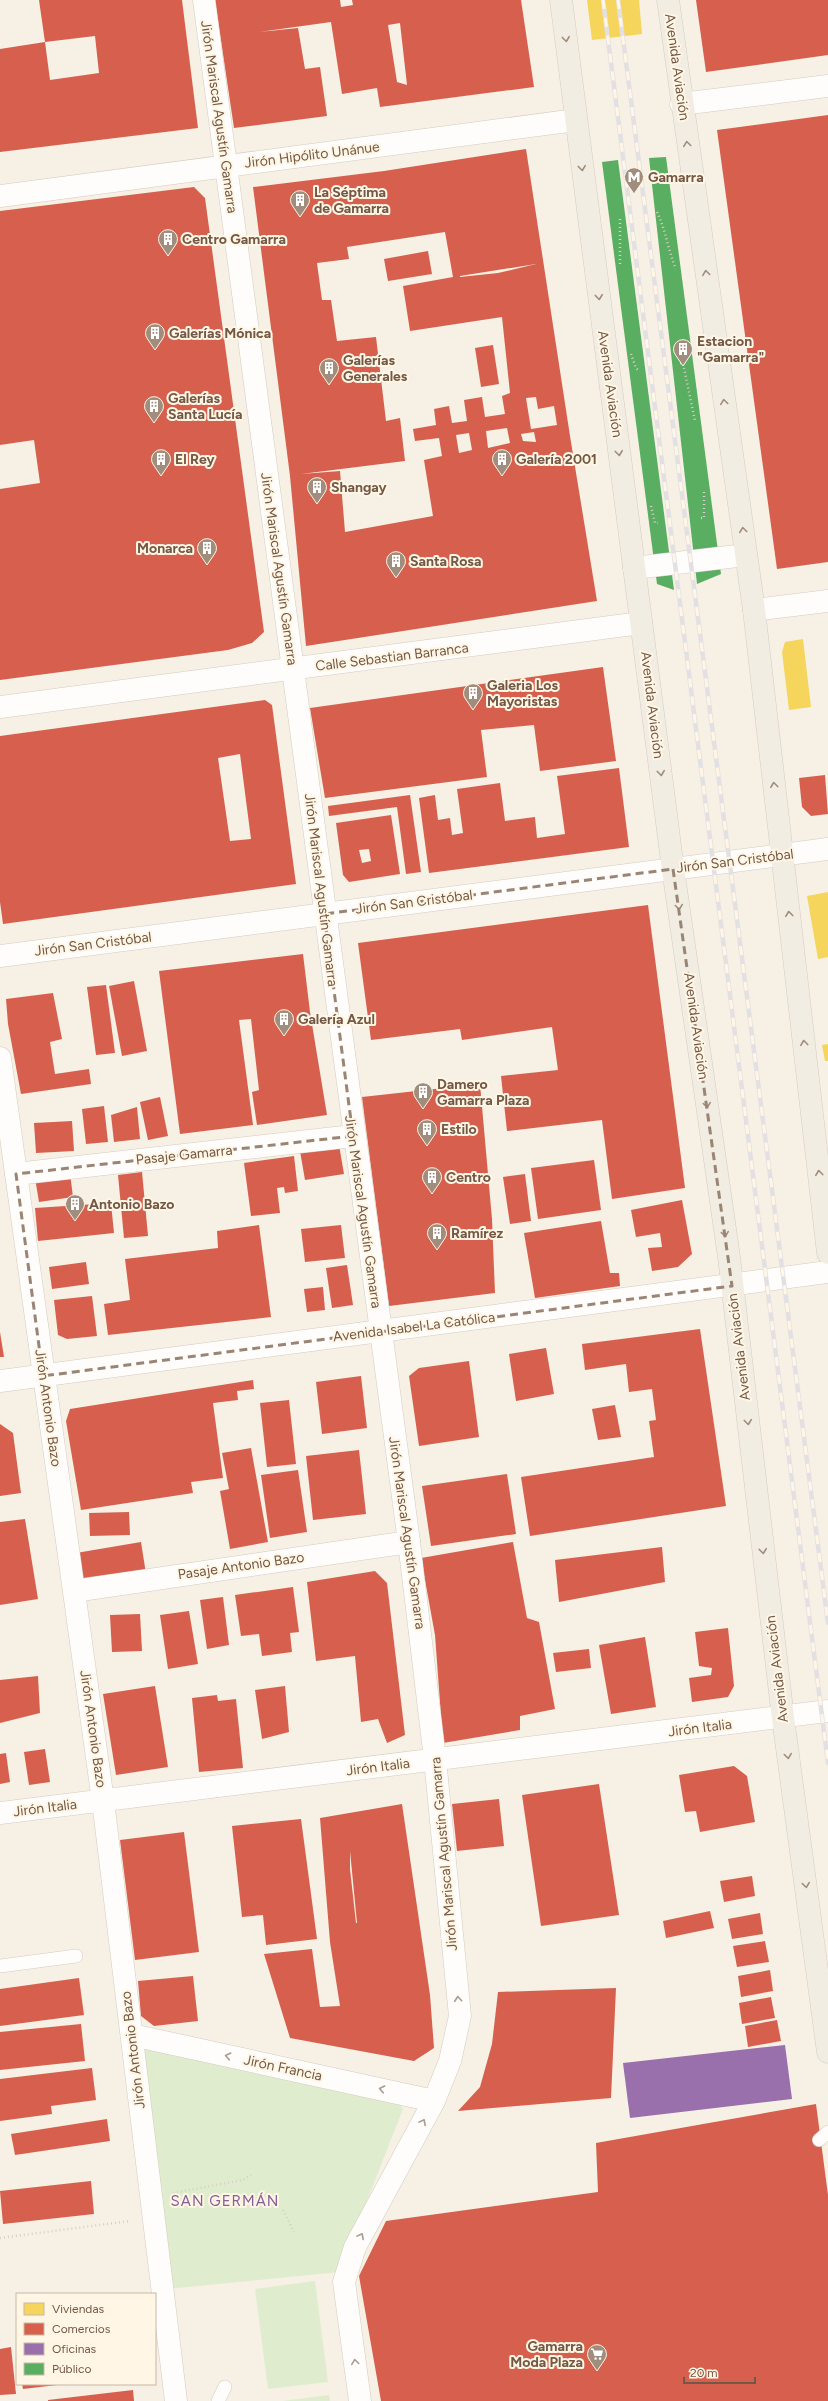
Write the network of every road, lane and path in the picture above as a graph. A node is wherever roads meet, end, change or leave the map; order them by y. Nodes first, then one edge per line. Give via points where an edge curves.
1 (204, 0) edge
2 (561, 0) edge
3 (668, 0) edge
4 (828, 86) edge
5 (681, 104) junction
6 (576, 120) junction
7 (226, 166) junction
8 (0, 196) edge
9 (657, 212) dead end
10 (620, 219) dead end
11 (620, 268) dead end
12 (676, 269) dead end
13 (630, 350) dead end
14 (680, 363) dead end
15 (639, 371) dead end
16 (696, 421) dead end
17 (704, 490) dead end
18 (701, 518) dead end
19 (746, 555) junction
20 (634, 568) junction
21 (828, 601) edge
22 (754, 610) junction
23 (641, 623) junction
24 (292, 670) junction
25 (0, 707) edge
26 (828, 849) edge
27 (782, 855) junction
28 (673, 869) junction
29 (324, 914) junction
30 (0, 956) edge
31 (0, 1058) edge
32 (353, 1136) junction
33 (16, 1174) junction
34 (828, 1253) edge
35 (828, 1272) edge
36 (732, 1286) junction
37 (379, 1332) junction
38 (43, 1376) junction
39 (0, 1381) edge
40 (408, 1542) junction
41 (74, 1591) junction
42 (828, 1711) edge
43 (783, 1718) junction
44 (435, 1759) junction
45 (103, 1801) junction
46 (0, 1813) edge
47 (76, 1956) dead end
48 (0, 1966) edge
49 (132, 2035) junction
50 (828, 2052) edge
51 (434, 2101) junction
52 (252, 2175) dead end
53 (166, 2194) dead end
54 (283, 2210) dead end
55 (154, 2218) junction
56 (294, 2232) dead end
57 (0, 2238) edge
58 (225, 2387) dead end
59 (176, 2401) edge
60 (218, 2401) edge
61 (360, 2401) edge

1 - 7 street, Jirón Mariscal Agustín Gamarra
2 -> 6 main road, Avenida Aviación
3 - 5 main road, Avenida Aviación
4 - 5 street
19 -> 5 main road, Avenida Aviación
6 - 7 street, Jirón Hipólito Unánue
6 -> 20 main road, Avenida Aviación
7 - 8 street, Jirón Hipólito Unánue
7 - 24 street, Jirón Mariscal Agustín Gamarra
9 - 12 path via 667,233 669,252
10 - 11 path
13 - 15 path
14 - 16 path via 683,363
17 - 18 path via 704,518
19 - 20 street
19 - 22 main road, Avenida Aviación
20 - 23 main road, Avenida Aviación
21 - 22 street
27 -> 22 main road, Avenida Aviación
23 - 24 street, Calle Sebastian Barranca
23 -> 28 main road, Avenida Aviación
24 - 25 street, Calle Sebastian Barranca
24 - 29 street, Jirón Mariscal Agustín Gamarra
26 - 27 street, Jirón San Cristóbal
27 - 28 street, Jirón San Cristóbal
34 -> 27 main road, Avenida Aviación
28 - 29 street, Jirón San Cristóbal
28 -> 36 main road, Avenida Aviación
29 - 30 street, Jirón San Cristóbal
29 - 32 street, Jirón Mariscal Agustín Gamarra
31 - 33 street, Jirón Antonio Bazo
32 - 33 street, Pasaje Gamarra
32 - 37 street, Jirón Mariscal Agustín Gamarra
33 - 38 street, Jirón Antonio Bazo
35 - 36 street, Avenida Isabel La Católica
36 - 37 street, Avenida Isabel La Católica
36 -> 43 main road, Avenida Aviación
37 - 38 street, Avenida Isabel La Católica
37 - 40 street, Jirón Mariscal Agustín Gamarra
38 - 39 street, Avenida Isabel La Católica
38 - 41 street, Jirón Antonio Bazo
40 - 41 street, Pasaje Antonio Bazo
40 - 44 street, Jirón Mariscal Agustín Gamarra
41 - 45 street, Jirón Antonio Bazo
42 - 43 street, Jirón Italia
43 - 44 street, Jirón Italia
43 -> 50 main road, Avenida Aviación
44 - 45 street, Jirón Italia
51 -> 44 street, Jirón Mariscal Agustín Gamarra via 450,2061 460,2016
45 - 46 street, Jirón Italia
45 - 49 street, Jirón Antonio Bazo
47 - 48 lane
51 -> 49 street, Jirón Francia
49 - 55 street, Jirón Antonio Bazo
61 -> 51 street, Jirón Mariscal Agustín Gamarra via 344,2282 355,2247
52 - 53 path via 243,2180
54 - 56 path
55 - 57 path
55 - 59 street, Jirón Antonio Bazo
58 - 60 lane

